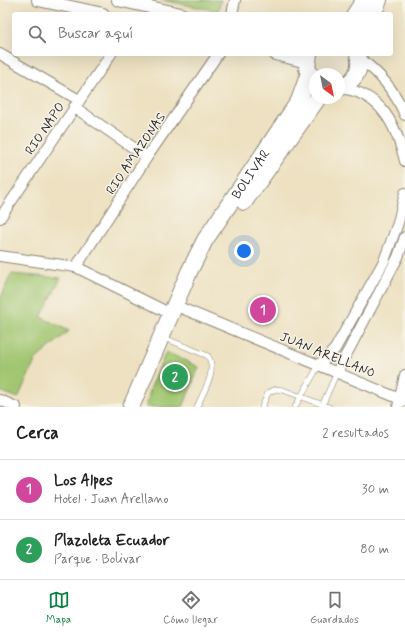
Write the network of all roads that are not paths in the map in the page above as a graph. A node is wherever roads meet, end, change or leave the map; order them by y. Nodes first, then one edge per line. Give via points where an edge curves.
1 (38, 0) edge
2 (118, 0) edge
3 (235, 0) edge
4 (364, 0) edge
5 (379, 0) edge
6 (94, 12) edge
7 (172, 12) edge
8 (232, 12) edge
9 (356, 12) edge
10 (374, 12) edge
11 (110, 56) edge
12 (217, 56) edge
13 (281, 56) edge
14 (358, 56) edge
15 (1, 57) edge
16 (310, 68) edge
17 (309, 71) edge
18 (345, 85) edge
19 (345, 88) edge
20 (402, 100) edge
21 (77, 104) junction
22 (314, 104) edge
23 (405, 115) edge
24 (147, 157) junction
25 (405, 161) edge
26 (405, 193) edge
27 (0, 218) edge
28 (405, 237) edge
29 (0, 256) edge
30 (76, 267) junction
31 (188, 272) junction
32 (173, 310) junction
33 (160, 337) junction
34 (319, 365) junction
35 (337, 372) junction
36 (405, 376) edge
37 (301, 396) junction
38 (0, 400) edge
39 (401, 402) edge
40 (322, 406) edge
41 (16, 407) edge
42 (131, 407) edge
43 (197, 407) edge
44 (262, 407) edge
45 (295, 407) edge
46 (329, 407) edge

1 - 6 street
2 - 7 street
3 - 8 street
4 - 9 main road
5 - 10 main road
11 - 21 street, RIO NAPO
12 - 24 street, RIO AMAZONAS
13 - 16 street
14 - 18 main road via 359,66 353,80
14 - 20 street via 372,67
15 - 21 street
17 - 31 main road, BOLIVAR via 299,101 205,240
19 - 25 street via 352,89 377,103 394,127
20 - 23 street
21 - 24 street
21 - 27 street, RIO NAPO
22 - 31 main road, BOLIVAR via 214,243
24 - 30 street, RIO AMAZONAS
26 - 34 street via 398,223 384,261 335,349
28 - 35 street via 398,257
29 - 30 street, JUAN ARELLANO
30 - 32 street, JUAN ARELLANO
31 - 32 main road, BOLIVAR
32 - 33 main road, BOLIVAR
32 - 34 street, JUAN ARELLANO
33 - 42 main road, BOLIVAR
33 - 43 lane via 208,356 212,362 212,372
34 - 35 street, JUAN ARELLANO
34 - 37 lane
35 - 39 street, JUAN ARELLANO
35 - 40 lane
36 - 39 street
37 - 40 lane
37 - 44 lane via 276,390 268,393
37 - 45 lane
38 - 41 street
40 - 46 lane

